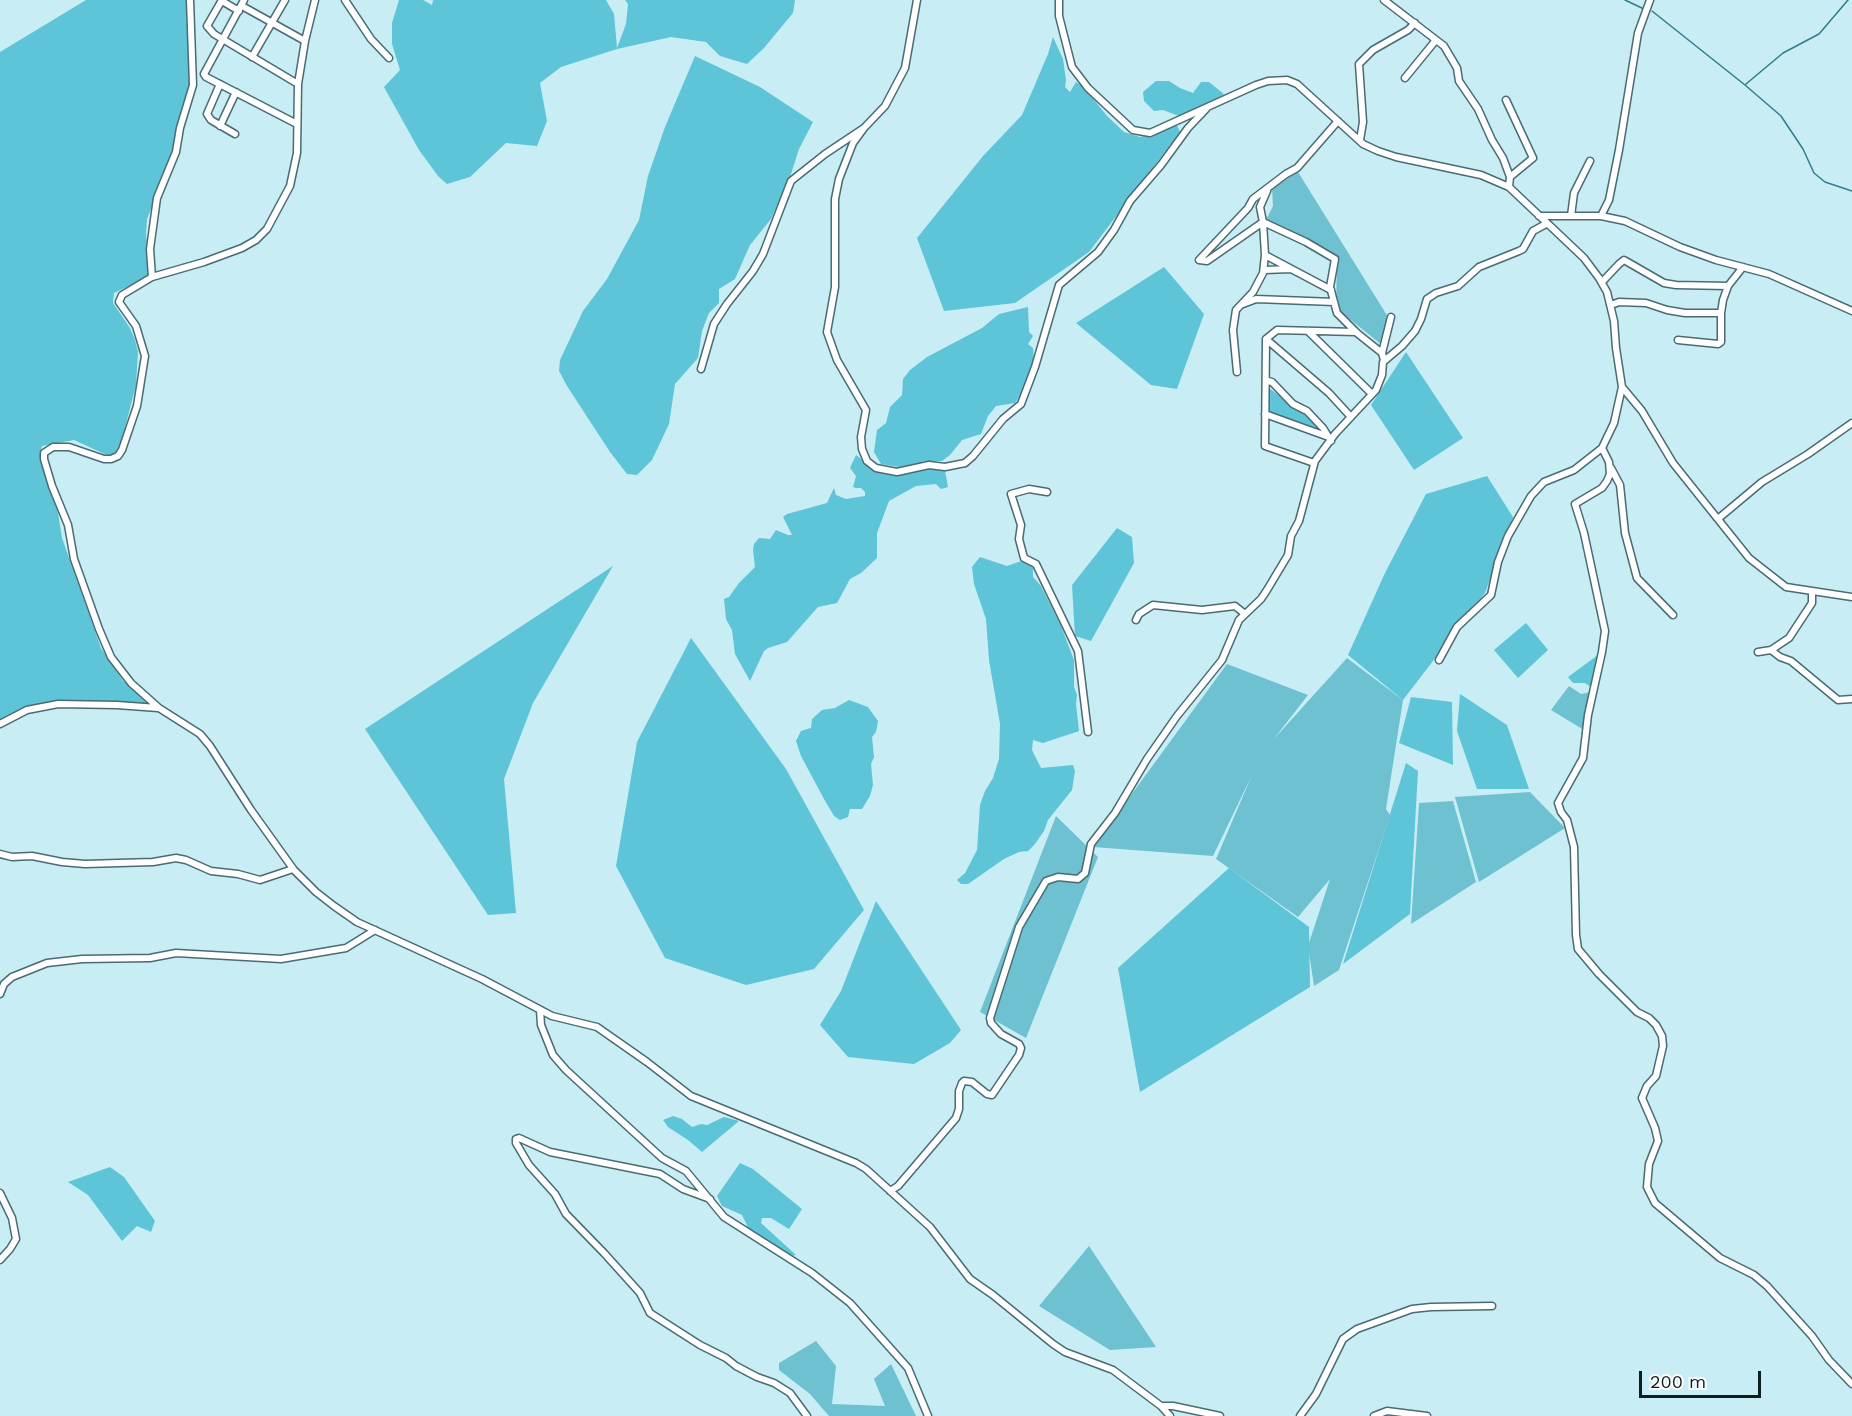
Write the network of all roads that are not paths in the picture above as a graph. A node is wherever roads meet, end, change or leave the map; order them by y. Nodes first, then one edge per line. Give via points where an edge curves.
1 (190, 0) edge
2 (285, 0) edge
3 (305, 0) edge
4 (345, 0) edge
5 (917, 0) edge
6 (1059, 0) edge
7 (1384, 0) edge
8 (1650, 0) edge
9 (222, 1) edge
10 (315, 3) edge
11 (242, 6) edge
12 (272, 23) junction
13 (1415, 23) junction
14 (223, 39) junction
15 (1436, 40) junction
16 (305, 41) junction
17 (252, 57) junction
18 (389, 58) dead end
19 (1405, 78) dead end
20 (220, 84) junction
21 (298, 84) junction
22 (236, 92) junction
23 (1506, 100) dead end
24 (1208, 106) junction
25 (1338, 121) junction
26 (297, 124) junction
27 (220, 126) junction
28 (864, 128) junction
29 (235, 134) dead end
30 (1360, 140) junction
31 (1590, 161) dead end
32 (1510, 177) junction
33 (1269, 188) junction
34 (1509, 188) junction
35 (1539, 216) junction
36 (1571, 216) junction
37 (1601, 216) junction
38 (1263, 222) junction
39 (1546, 224) junction
40 (1265, 255) junction
41 (1743, 267) junction
42 (1292, 269) junction
43 (1264, 270) junction
44 (152, 277) junction
45 (1602, 282) junction
46 (1728, 286) junction
47 (1331, 290) junction
48 (1334, 302) junction
49 (1241, 305) junction
50 (1611, 305) junction
51 (1852, 311) edge
52 (1720, 313) junction
53 (1391, 317) dead end
54 (1308, 331) junction
55 (1356, 332) junction
56 (1266, 339) junction
57 (1678, 340) dead end
58 (1382, 352) junction
59 (1384, 360) junction
60 (701, 369) dead end
61 (1237, 372) dead end
62 (1268, 381) dead end
63 (1622, 387) junction
64 (1372, 394) junction
65 (1265, 414) junction
66 (1352, 417) junction
67 (1852, 423) edge
68 (1328, 438) junction
69 (1602, 448) junction
70 (1314, 463) junction
71 (1610, 465) junction
72 (1047, 492) dead end
73 (1719, 518) junction
74 (1812, 591) junction
75 (1852, 597) edge
76 (1245, 614) junction
77 (1673, 615) dead end
78 (1136, 620) dead end
79 (1771, 650) junction
80 (1758, 652) dead end
81 (1439, 660) dead end
82 (1852, 699) edge
83 (159, 708) junction
84 (0, 724) edge
85 (1088, 732) dead end
86 (0, 854) edge
87 (293, 869) junction
88 (375, 930) junction
89 (0, 994) edge
90 (540, 1010) junction
91 (890, 1191) junction
92 (0, 1193) edge
93 (710, 1199) junction
94 (0, 1260) edge
95 (1492, 1306) dead end
96 (1852, 1384) edge
97 (1161, 1406) junction
98 (807, 1416) edge
99 (928, 1416) edge
100 (1170, 1416) edge
101 (1220, 1416) edge
102 (1300, 1416) edge
103 (1374, 1416) edge
104 (1427, 1416) edge

1 - 44 street via 193,85 176,152 157,198 150,249
2 - 12 street
3 - 10 street
4 - 18 street
5 - 28 street via 905,68 885,106
6 - 24 street via 1059,16 1072,67 1130,128 1150,133
7 - 13 street
8 - 37 street via 1638,33 1609,200
9 - 11 street
9 - 14 street via 207,26
10 - 16 street
11 - 12 street
11 - 14 street
12 - 16 street
12 - 17 street
13 - 15 street
13 - 30 street via 1373,50 1359,64 1363,122
14 - 17 street
14 - 20 street via 204,74
15 - 19 street
15 - 32 street via 1457,68
16 - 21 street
17 - 21 street
20 - 22 street
20 - 27 street via 207,114
21 - 26 street
22 - 26 street
22 - 27 street
23 - 32 street via 1533,158
24 - 25 street via 1268,81 1287,80 1297,84
24 - 28 street via 1130,201 1098,252 1059,285 1021,405 1003,419 965,462 897,472 876,468 867,461 861,437 866,410 837,360 827,332 835,287 835,199 853,143
25 - 30 street
25 - 33 street via 1297,168
26 - 44 street via 297,153 290,186 267,229 242,248
27 - 29 street
28 - 60 street via 791,181 753,271 714,324
30 - 34 street via 1395,157 1481,175
31 - 36 street via 1574,193
32 - 34 street
33 - 38 street via 1260,207
33 - 38 street via 1253,199 1199,260 1207,261
34 - 35 street
35 - 36 street
35 - 39 street
36 - 37 street
37 - 41 street via 1625,221 1680,247
38 - 40 street
38 - 47 street via 1335,259
39 - 45 street via 1584,258
39 - 59 street via 1533,231 1523,249 1479,267 1458,286 1427,299 1415,331
40 - 42 street
40 - 43 street
41 - 46 street
41 - 51 street via 1779,278
42 - 43 street
42 - 47 street
43 - 49 street
44 - 83 street via 122,295 119,302 136,326 145,356 137,406 122,450 111,459 69,447 53,447 44,453 68,525 74,559 111,657 131,683
45 - 46 street via 1624,260 1664,283
45 - 50 street
46 - 52 street
47 - 48 street
48 - 49 street via 1256,299
48 - 55 street via 1337,313
49 - 61 street via 1236,310 1233,330
50 - 52 street via 1646,303 1676,312
50 - 63 street
52 - 57 street via 1720,343
53 - 58 street
54 - 55 street
54 - 56 street via 1277,330
54 - 64 street
55 - 58 street
56 - 65 street
56 - 66 street
58 - 59 street
59 - 64 street via 1382,375
62 - 68 street via 1307,411
63 - 69 street via 1614,423
63 - 73 street via 1642,411 1673,463
64 - 66 street
65 - 68 street
65 - 70 street via 1265,446
66 - 68 street
67 - 73 street via 1762,482
68 - 70 street
69 - 71 street
69 - 81 street via 1574,470 1544,482 1531,496 1508,536 1491,595 1457,627
70 - 76 street via 1288,555 1263,597
71 - 77 street via 1620,485 1625,533 1637,578
71 - 96 street via 1602,488 1575,504 1605,632 1583,758 1558,803 1575,847 1578,949 1637,1012 1656,1025 1662,1036 1656,1076 1642,1098 1658,1142 1649,1164 1647,1188 1655,1203 1720,1258 1767,1286
72 - 85 street via 1029,489 1011,494 1021,525 1019,539 1024,558 1036,564 1078,651
73 - 74 street via 1749,558 1786,587
74 - 75 street
74 - 79 street via 1808,611 1789,638
76 - 78 street via 1235,606 1202,610 1153,604
76 - 91 street via 1236,625 1222,660 1177,716 1091,844 1085,873 1078,879 1058,877 1046,881 1018,927 990,1018 1001,1034 1019,1044 1019,1055 992,1095 972,1082 962,1083 956,1118
79 - 80 street
79 - 82 street via 1838,699
83 - 84 street via 58,704 27,710
83 - 87 street via 200,734 210,746
86 - 87 street via 85,864 176,858 211,871 260,880
87 - 88 street via 334,906
88 - 89 street via 346,948 281,959 176,952 150,958 47,963 12,976
88 - 90 street
90 - 91 street via 597,1027 691,1096 856,1163
90 - 93 street via 541,1025 553,1055 566,1070 662,1158 686,1171
91 - 97 street via 930,1227 970,1280 1065,1352 1113,1370
92 - 94 street via 12,1218 16,1239
93 - 98 street via 683,1189 660,1174 550,1152 516,1139 529,1166 555,1194 566,1214 640,1293 650,1313 700,1346 790,1393
93 - 99 street via 724,1217 812,1273 850,1303 908,1368
95 - 102 street via 1412,1310 1357,1329 1343,1339 1316,1394
97 - 100 street
97 - 101 street
103 - 104 street via 1387,1412

